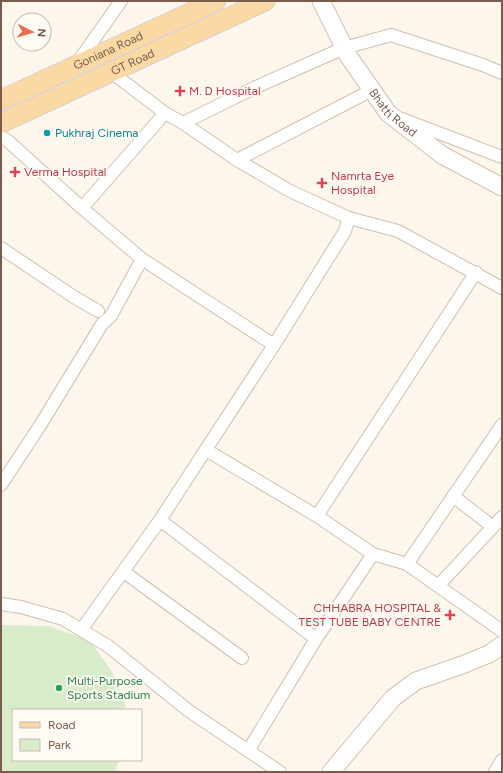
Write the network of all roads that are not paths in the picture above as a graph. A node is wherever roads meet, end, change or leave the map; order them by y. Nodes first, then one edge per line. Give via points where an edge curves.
1 (121, 1) edge
2 (216, 1) edge
3 (265, 1) edge
4 (321, 1) edge
5 (344, 48) junction
6 (75, 66) junction
7 (111, 72) junction
8 (502, 73) edge
9 (372, 90) junction
10 (1, 100) edge
11 (165, 113) junction
12 (388, 114) junction
13 (1, 123) edge
14 (183, 123) junction
15 (1, 138) edge
16 (502, 157) edge
17 (237, 160) junction
18 (502, 187) edge
19 (82, 208) junction
20 (349, 218) junction
21 (1, 248) edge
22 (142, 259) junction
23 (476, 272) junction
24 (502, 288) edge
25 (98, 311) dead end
26 (274, 345) junction
27 (502, 425) edge
28 (206, 450) junction
29 (1, 485) edge
30 (453, 496) junction
31 (318, 516) junction
32 (502, 517) edge
33 (160, 520) junction
34 (493, 527) junction
35 (373, 554) junction
36 (407, 564) junction
37 (124, 572) junction
38 (438, 586) junction
39 (1, 604) edge
40 (81, 630) junction
41 (502, 631) edge
42 (316, 639) junction
43 (502, 645) edge
44 (242, 658) dead end
45 (248, 751) junction
46 (502, 760) edge
47 (280, 772) edge
48 (331, 772) edge
49 (495, 772) edge

1 - 6 street
2 - 6 main road, Goniana Road
3 - 7 main road, GT Road
4 - 5 main road, Bhatti Road
5 - 8 street via 391,35
5 - 9 main road, Bhatti Road
5 - 14 street
6 - 10 main road, Goniana Road
7 - 11 street
7 - 13 main road, GT Road
9 - 12 main road, Bhatti Road
9 - 17 street
11 - 14 street
11 - 19 street
12 - 16 street
12 - 18 main road, Bhatti Road via 442,155
14 - 17 street
15 - 19 street via 8,141
17 - 20 street via 290,191
19 - 22 street
20 - 23 street via 398,231
20 - 26 street via 346,231
21 - 25 street
22 - 26 street
22 - 29 street via 111,316 102,324
23 - 24 street
23 - 31 street
26 - 28 street
27 - 30 street
28 - 31 street
28 - 33 street
30 - 34 street
30 - 36 street
31 - 35 street
32 - 34 street
33 - 37 street
33 - 42 street
34 - 38 street
35 - 36 street
35 - 42 street
36 - 38 street
37 - 40 street
37 - 44 street
38 - 41 street
39 - 40 street via 63,619
40 - 45 street via 108,646 189,711
42 - 45 street
43 - 48 main road via 489,654 416,681 393,698
45 - 47 street
46 - 49 street

